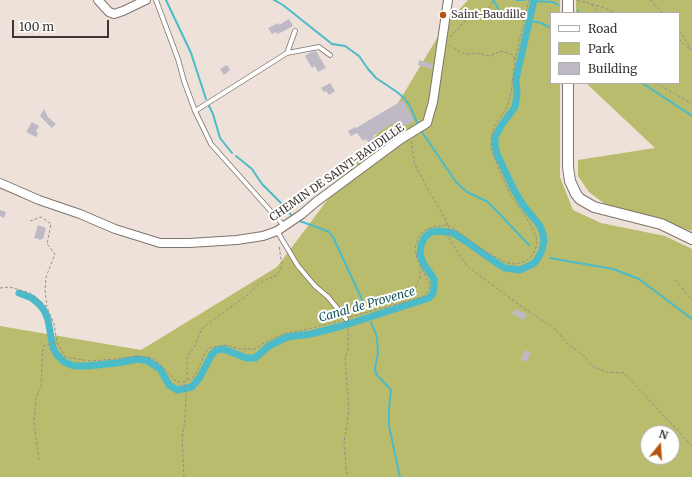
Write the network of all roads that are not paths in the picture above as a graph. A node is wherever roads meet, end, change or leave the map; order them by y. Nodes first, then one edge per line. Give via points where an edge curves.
1 (98, 0) edge
2 (146, 0) edge
3 (156, 0) edge
4 (448, 0) edge
5 (568, 0) edge
6 (568, 12) edge
7 (295, 31) dead end
8 (286, 53) junction
9 (330, 55) dead end
10 (568, 84) edge
11 (195, 111) junction
12 (0, 182) edge
13 (284, 226) junction
14 (277, 231) junction
15 (692, 239) edge
16 (346, 319) road end

1 - 2 street via 114,14
3 - 11 lane
4 - 13 street, CHEMIN DE SAINT-BAUDILLE via 434,102 427,123 397,142
5 - 6 street
7 - 8 lane
8 - 9 lane via 319,47
8 - 11 lane
10 - 15 street via 568,167 570,181 580,199 594,207 661,224
11 - 13 lane via 211,144
12 - 14 street, CHEMIN DE SAINT-BAUDILLE via 115,229 160,243 237,240
13 - 14 street, CHEMIN DE SAINT-BAUDILLE
14 - 16 lane via 298,266

